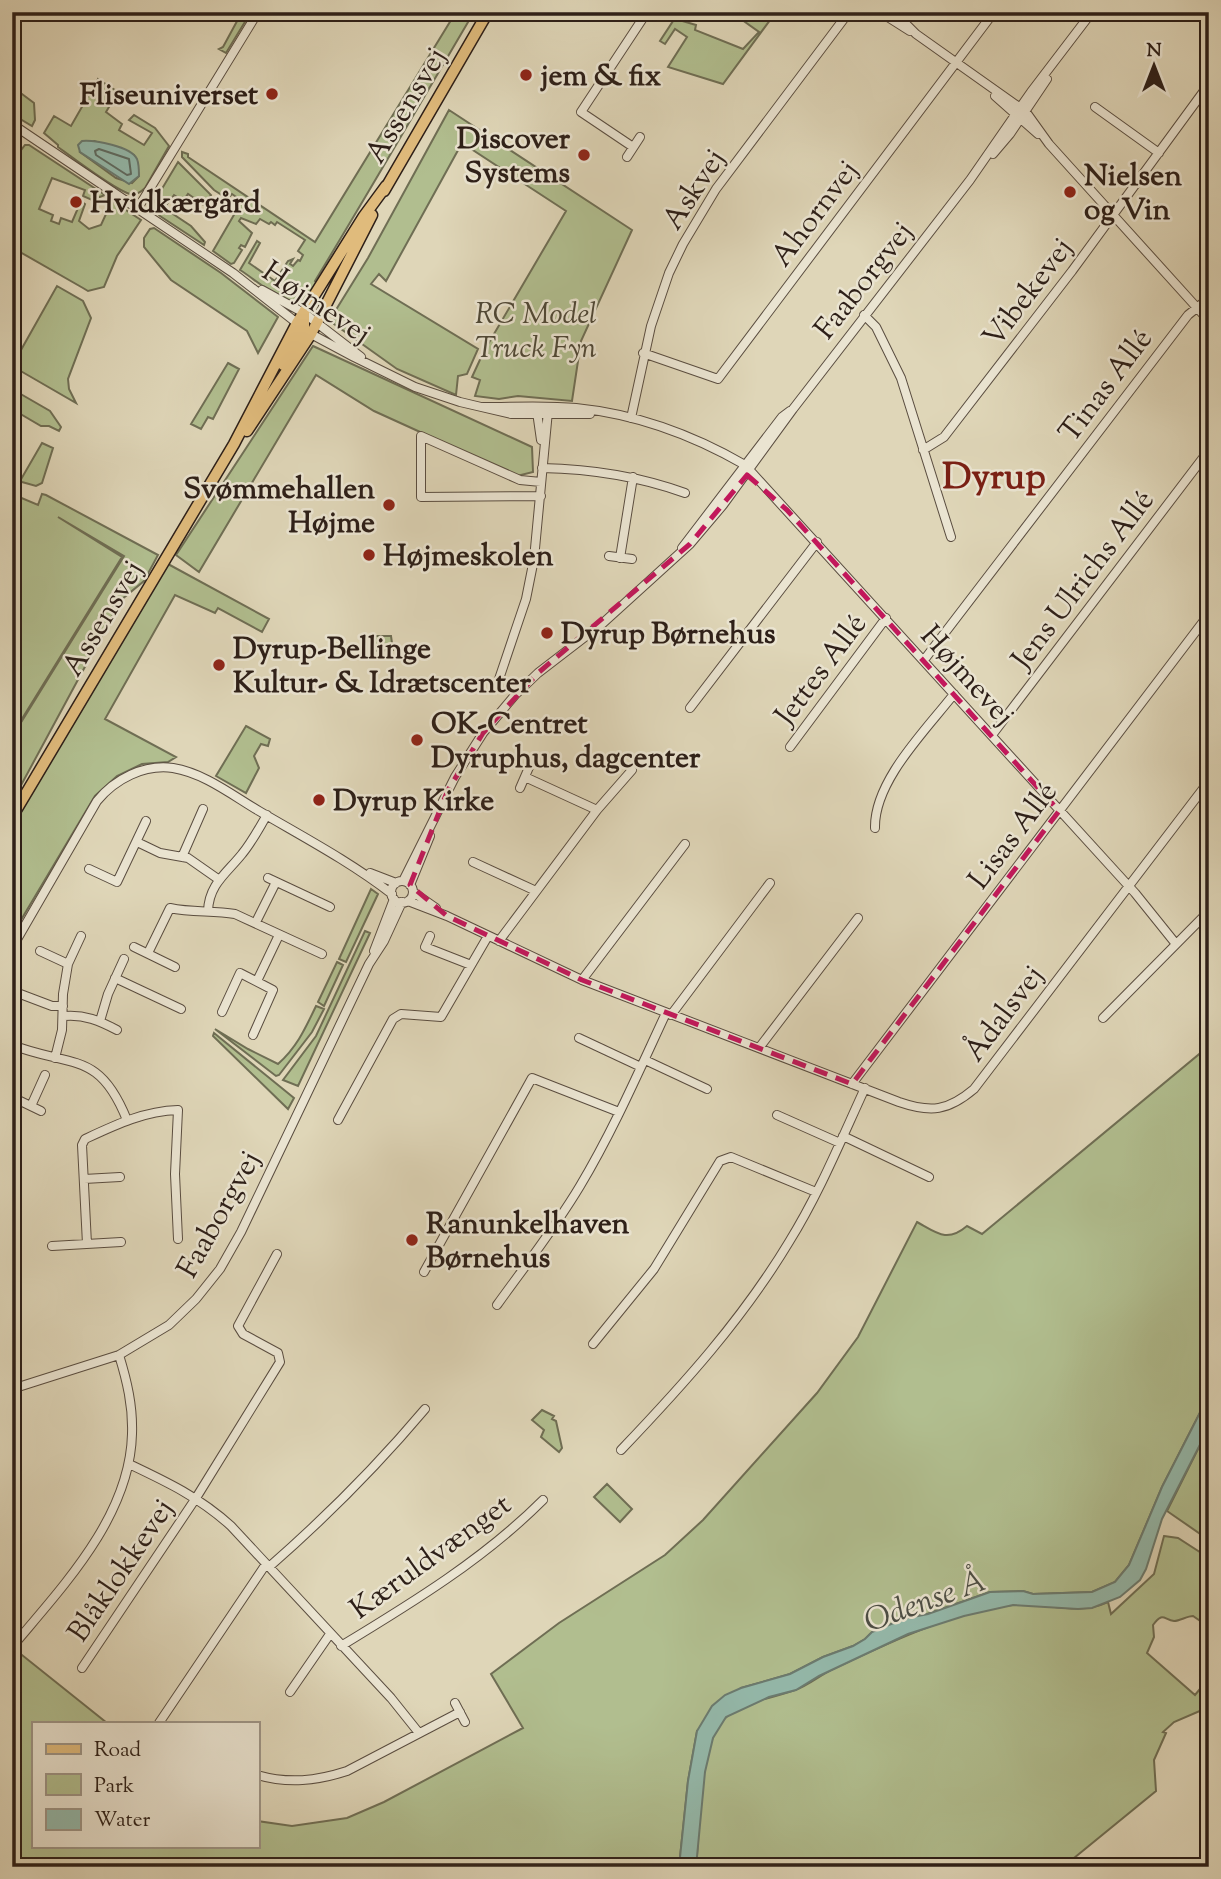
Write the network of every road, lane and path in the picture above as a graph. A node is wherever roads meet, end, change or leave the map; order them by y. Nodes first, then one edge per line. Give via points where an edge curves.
1 (258, 12) edge
2 (488, 12) edge
3 (647, 12) edge
4 (849, 12) edge
5 (880, 12) edge
6 (894, 12) edge
7 (994, 12) edge
8 (1092, 12) edge
9 (916, 34) junction
10 (956, 63) junction
11 (1209, 84) edge
12 (1095, 107) dead end
13 (1020, 113) junction
14 (12, 124) edge
15 (640, 137) dead end
16 (633, 147) junction
17 (1159, 153) junction
18 (627, 157) dead end
19 (386, 186) junction
20 (138, 208) junction
21 (1113, 215) junction
22 (1209, 298) edge
23 (1197, 307) junction
24 (864, 315) junction
25 (1209, 321) edge
26 (307, 323) junction
27 (643, 353) junction
28 (537, 411) junction
29 (548, 411) junction
30 (631, 418) junction
31 (238, 440) junction
32 (543, 450) junction
33 (923, 450) junction
34 (1209, 450) edge
35 (542, 468) junction
36 (746, 470) junction
37 (633, 477) junction
38 (541, 482) junction
39 (685, 493) dead end
40 (541, 496) junction
41 (951, 537) dead end
42 (817, 542) junction
43 (609, 556) dead end
44 (620, 558) junction
45 (632, 559) dead end
46 (1209, 614) edge
47 (886, 618) junction
48 (924, 660) junction
49 (498, 682) dead end
50 (954, 694) junction
51 (690, 708) dead end
52 (992, 735) junction
53 (790, 747) dead end
54 (530, 765) dead end
55 (632, 770) dead end
56 (525, 776) junction
57 (1209, 780) edge
58 (520, 788) dead end
59 (203, 809) dead end
60 (597, 810) junction
61 (1059, 811) junction
62 (267, 815) junction
63 (12, 817) edge
64 (146, 821) dead end
65 (875, 828) dead end
66 (137, 842) junction
67 (685, 844) dead end
68 (182, 857) junction
69 (473, 862) dead end
70 (358, 868) junction
71 (89, 869) dead end
72 (218, 879) junction
73 (770, 883) dead end
74 (405, 885) junction
75 (1128, 886) junction
76 (536, 891) junction
77 (399, 899) junction
78 (330, 907) dead end
79 (208, 911) junction
80 (1209, 911) edge
81 (447, 916) junction
82 (858, 918) dead end
83 (256, 922) junction
84 (279, 935) junction
85 (81, 936) dead end
86 (430, 936) dead end
87 (488, 936) junction
88 (499, 941) junction
89 (1176, 944) junction
90 (134, 947) dead end
91 (12, 948) edge
92 (40, 951) dead end
93 (148, 953) junction
94 (322, 954) dead end
95 (124, 959) dead end
96 (68, 964) junction
97 (471, 965) junction
98 (175, 967) dead end
99 (115, 978) junction
100 (582, 980) junction
101 (257, 981) junction
102 (15, 992) dead end
103 (181, 1009) dead end
104 (64, 1011) junction
105 (222, 1012) dead end
106 (668, 1014) junction
107 (1103, 1018) dead end
108 (100, 1021) junction
109 (117, 1030) dead end
110 (253, 1035) dead end
111 (579, 1038) dead end
112 (12, 1045) edge
113 (759, 1048) junction
114 (55, 1058) junction
115 (643, 1064) junction
116 (45, 1075) dead end
117 (852, 1084) junction
118 (865, 1088) junction
119 (707, 1089) dead end
120 (12, 1097) edge
121 (31, 1106) junction
122 (41, 1111) dead end
123 (619, 1112) junction
124 (777, 1115) dead end
125 (127, 1120) junction
126 (338, 1120) dead end
127 (841, 1140) junction
128 (120, 1177) dead end
129 (929, 1177) dead end
130 (84, 1179) junction
131 (816, 1192) junction
132 (178, 1239) dead end
133 (121, 1242) dead end
134 (87, 1244) junction
135 (52, 1246) dead end
136 (277, 1254) dead end
137 (424, 1272) dead end
138 (497, 1305) dead end
139 (593, 1344) dead end
140 (119, 1355) junction
141 (12, 1390) edge
142 (425, 1409) dead end
143 (621, 1450) dead end
144 (129, 1464) junction
145 (196, 1498) junction
146 (542, 1500) dead end
147 (268, 1566) junction
148 (330, 1634) junction
149 (341, 1646) junction
150 (12, 1647) edge
151 (82, 1668) dead end
152 (290, 1692) dead end
153 (455, 1703) dead end
154 (460, 1712) junction
155 (160, 1722) edge
156 (465, 1722) dead end
157 (419, 1733) junction
158 (259, 1776) edge

1 - 20 street
2 - 19 main road, Assensvej
3 - 16 street via 581,112
4 - 27 street, Askvej via 698,218 669,273
5 - 9 street
6 - 9 street
7 - 10 street, Ahornvej
8 - 13 street, Faaborgvej
9 - 10 street
10 - 13 street
10 - 27 street, Ahornvej via 718,379
11 - 17 street, Vibekevej
12 - 17 street
13 - 21 street
13 - 24 street, Faaborgvej
14 - 20 street, Højmevej
15 - 16 street
16 - 18 street
17 - 21 street, Vibekevej
19 - 26 main road, Assensvej
19 - 26 main road, Assensvej via 364,216
20 - 26 street, Højmevej
21 - 23 street
21 - 33 street, Vibekevej via 944,437
22 - 23 street, Tinas Allé
23 - 25 street
23 - 48 street, Tinas Allé
24 - 33 street via 876,327 901,378
24 - 36 street, Faaborgvej
26 - 28 street, Højmevej via 368,363 427,391 511,414
26 - 31 main road, Assensvej
26 - 31 main road, Assensvej via 249,429
27 - 30 street, Askvej
28 - 29 street, Højmevej
28 - 32 street
29 - 30 street, Højmevej via 576,408
29 - 32 street
30 - 36 street, Højmevej via 704,443
31 - 63 main road, Assensvej
32 - 35 street
33 - 41 street
34 - 52 street, Jens Ulrichs Allé
35 - 37 street via 599,470
35 - 38 street
36 - 42 street, Højmevej
36 - 74 street, Faaborgvej via 698,534 636,594 515,695 483,733 434,820
37 - 39 street
37 - 44 street
38 - 40 street
38 - 40 street via 520,480 421,436 421,497
40 - 49 street via 526,599
42 - 47 street, Højmevej
42 - 51 street
43 - 44 street
44 - 45 street
46 - 61 street, Lisas Allé
47 - 48 street, Højmevej
47 - 53 street, Jettes Allé
48 - 50 street, Højmevej
50 - 52 street, Højmevej
50 - 65 street via 890,777
52 - 61 street, Højmevej
54 - 56 street
55 - 60 street
56 - 58 street
56 - 60 street
57 - 75 street, Ådalsvej
59 - 68 street
60 - 76 street
61 - 75 street, Højmevej
61 - 117 street, Lisas Allé
62 - 70 street
62 - 72 street via 242,855
62 - 91 street via 188,772 157,768 129,775 97,801
64 - 66 street
66 - 68 street
66 - 71 street via 117,882
67 - 100 street
68 - 72 street
69 - 76 street
70 - 74 street, Ådalsvej
70 - 77 street, Ådalsvej
72 - 79 street via 208,899
73 - 106 street
74 - 77 street
74 - 77 street
74 - 81 street, Ådalsvej
75 - 89 street, Højmevej
75 - 118 street, Ådalsvej via 962,1099 924,1109
76 - 88 street
77 - 81 street, Ådalsvej
77 - 140 street, Faaborgvej via 384,941 220,1269 169,1325
78 - 83 street via 272,880
79 - 83 street
79 - 93 street via 170,908
80 - 89 street
81 - 87 street, Ådalsvej
82 - 113 street
83 - 84 street
84 - 94 street
84 - 101 street
85 - 96 street
86 - 97 street via 425,947
87 - 88 street, Ådalsvej
87 - 97 street
88 - 100 street, Ådalsvej
89 - 107 street
90 - 93 street
92 - 96 street
93 - 98 street
95 - 99 street
96 - 104 street
97 - 126 street via 441,1017 396,1016
99 - 103 street
99 - 108 street
100 - 106 street, Ådalsvej
101 - 105 street via 240,974
101 - 110 street via 273,990
102 - 104 street
104 - 108 street
104 - 114 street
106 - 113 street, Ådalsvej
106 - 115 street
108 - 109 street
111 - 115 street
112 - 114 street
113 - 117 street, Ådalsvej
114 - 125 street via 99,1074 116,1093
115 - 119 street
115 - 123 street
116 - 121 street
117 - 118 street, Ådalsvej
118 - 127 street
120 - 121 street
121 - 122 street
123 - 137 street via 532,1078
123 - 138 street via 581,1186
124 - 127 street
125 - 130 street via 85,1139
125 - 132 street via 178,1110
127 - 129 street
127 - 131 street
128 - 130 street
130 - 134 street
131 - 139 street via 724,1158 654,1268
131 - 143 street via 789,1243 737,1320
133 - 134 street
134 - 135 street
136 - 145 street via 238,1326 243,1334 278,1353 281,1363
140 - 141 street, Faaborgvej
140 - 144 street via 132,1414
142 - 147 street via 354,1489
144 - 145 street, Blåklokkevej
144 - 150 street via 98,1538
145 - 147 street, Blåklokkevej via 231,1526
145 - 151 street, Blåklokkevej
146 - 149 street, Kæruldvænget via 442,1583
147 - 148 street, Blåklokkevej
147 - 155 street
148 - 149 street, Blåklokkevej
148 - 152 street
149 - 157 street, Blåklokkevej
153 - 154 street
154 - 156 street
154 - 157 street
157 - 158 street via 329,1777 297,1782

